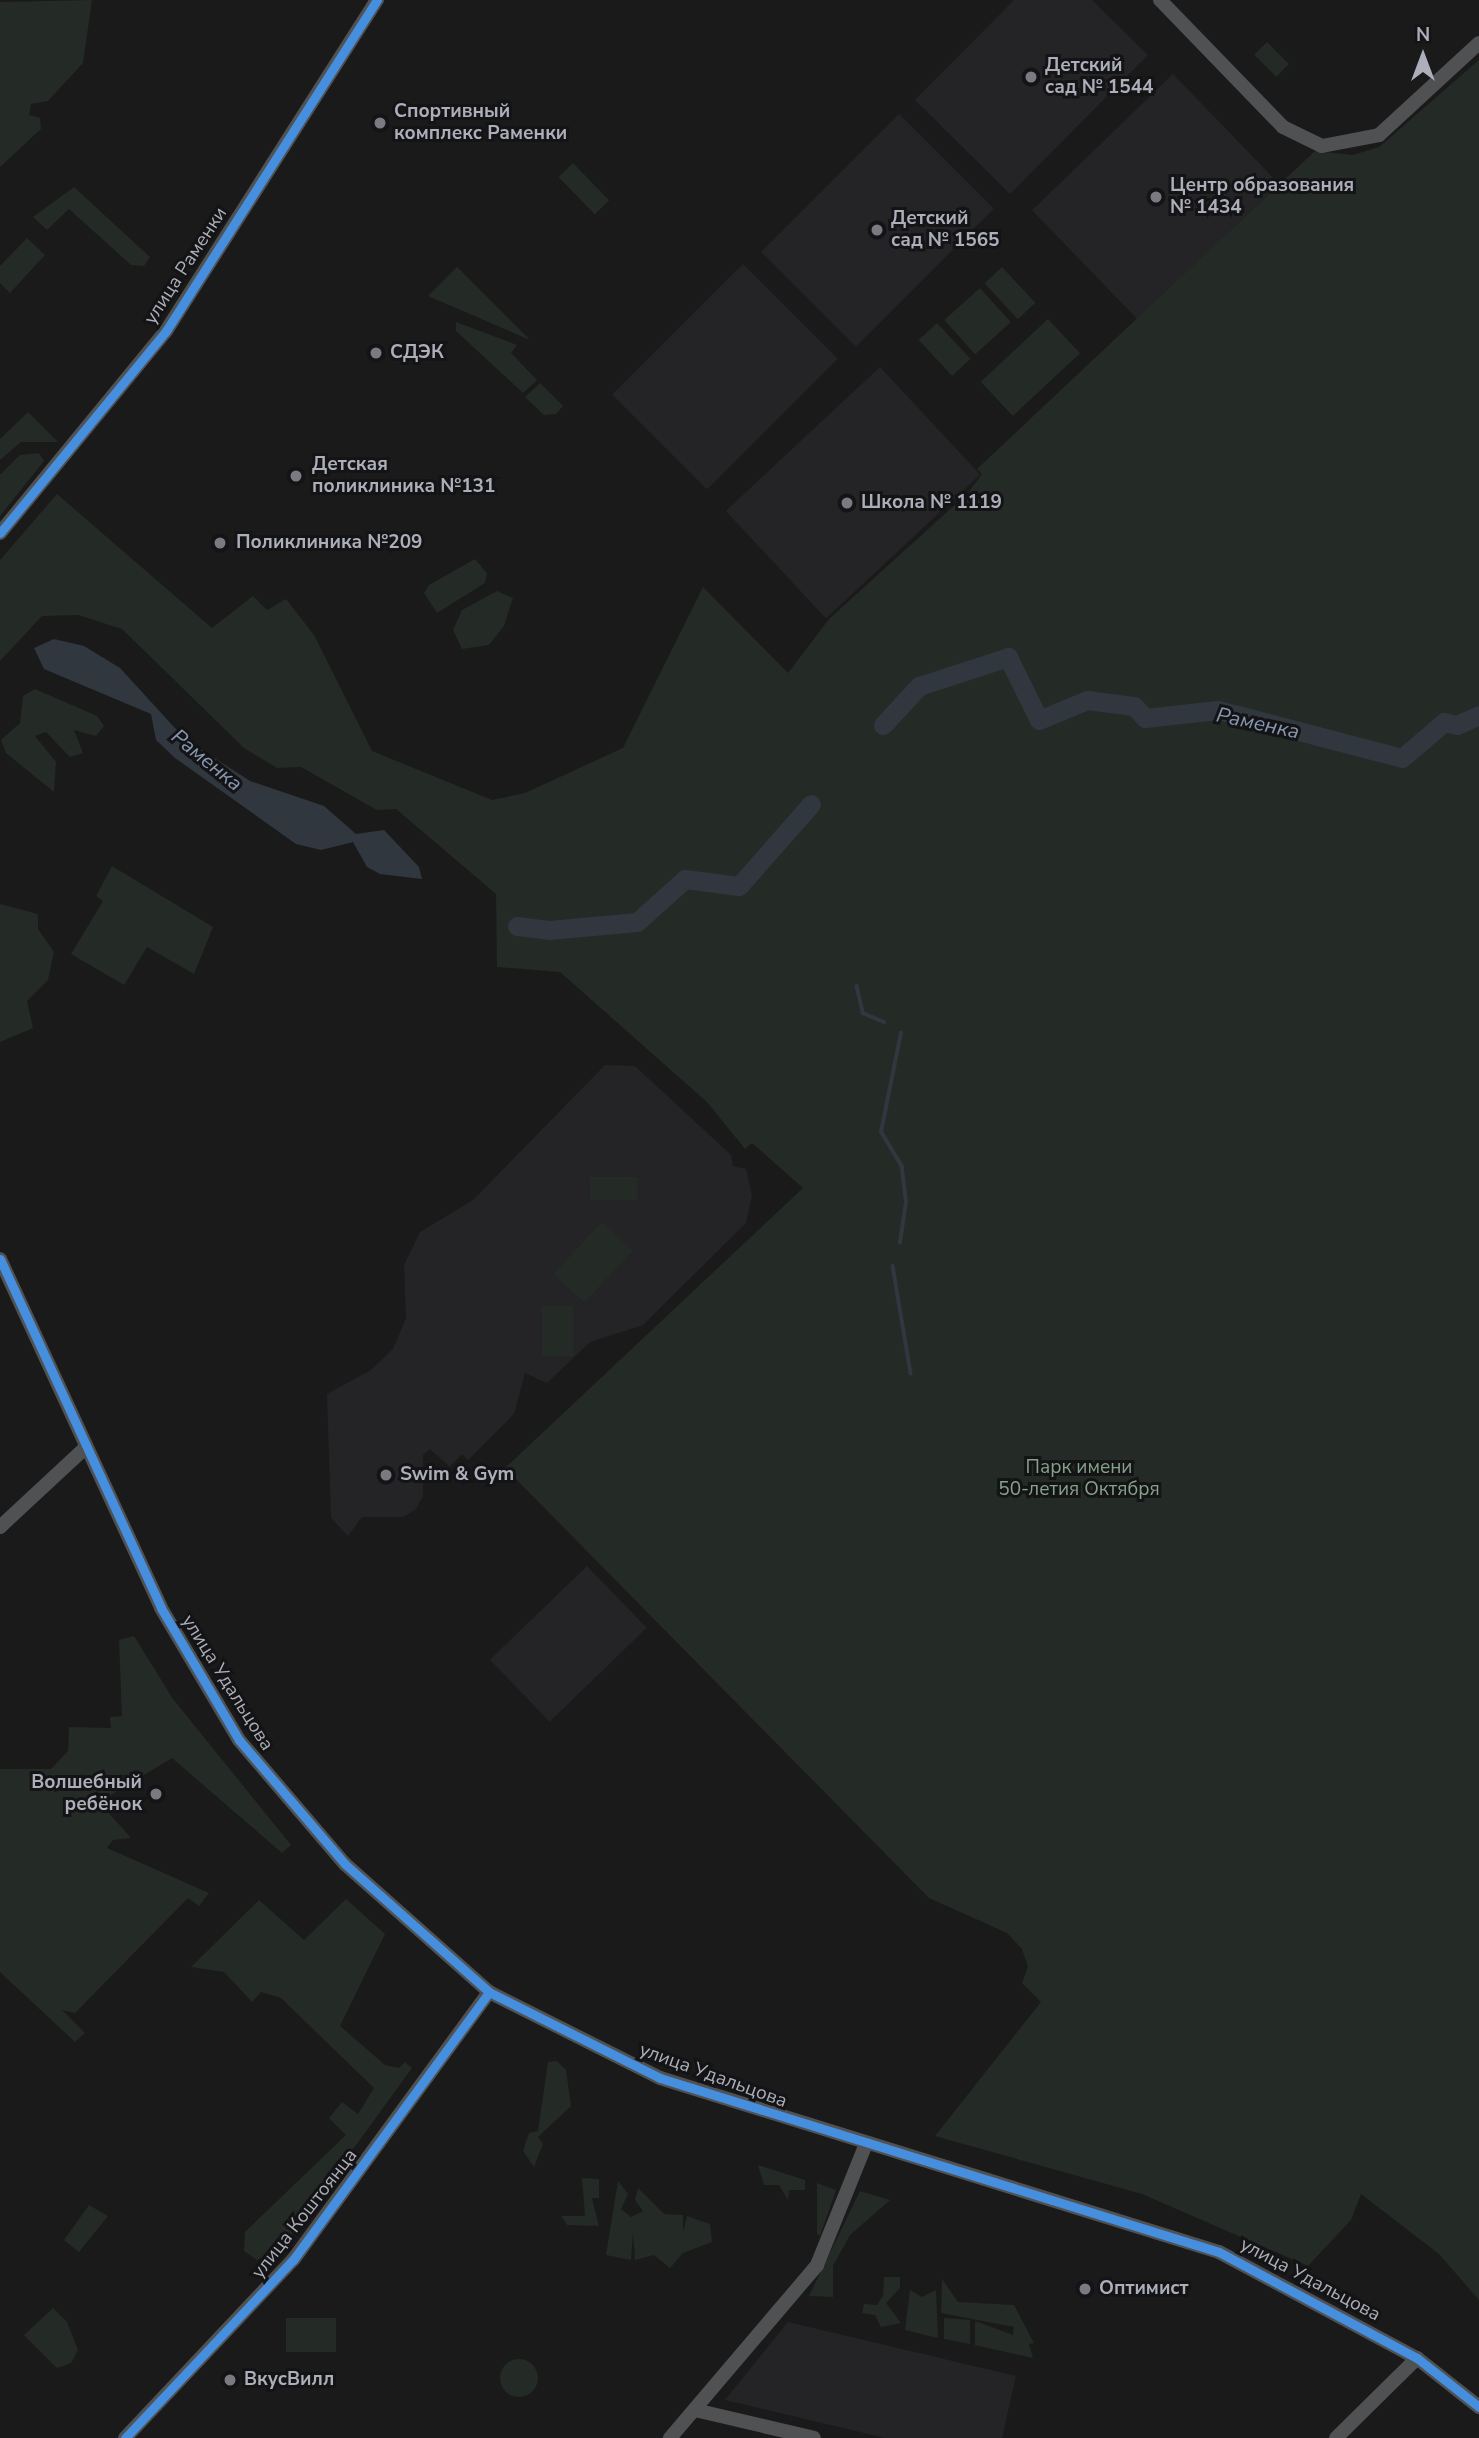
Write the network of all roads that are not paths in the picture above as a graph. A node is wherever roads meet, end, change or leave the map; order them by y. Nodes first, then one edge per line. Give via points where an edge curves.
1 (377, 0) edge
2 (1160, 0) edge
3 (1479, 43) edge
4 (0, 533) edge
5 (0, 1259) edge
6 (86, 1447) junction
7 (0, 1527) edge
8 (489, 1992) junction
9 (865, 2146) junction
10 (1417, 2358) junction
11 (1479, 2407) edge
12 (695, 2410) junction
13 (125, 2438) edge
14 (670, 2438) edge
15 (814, 2438) edge
16 (1336, 2438) edge

1 - 4 street, улица Раменки via 166,331
2 - 3 street via 1283,127 1322,146 1379,135
5 - 6 street, улица Удальцова
6 - 7 street
6 - 8 street, улица Удальцова via 161,1608 239,1740 345,1864
8 - 9 street, улица Удальцова via 625,2064
8 - 13 street, улица Коштоянца via 293,2260
9 - 10 street, улица Удальцова via 1219,2252
9 - 12 street via 817,2265
10 - 11 street, улица Удальцова
10 - 16 street
12 - 14 street
12 - 15 street

